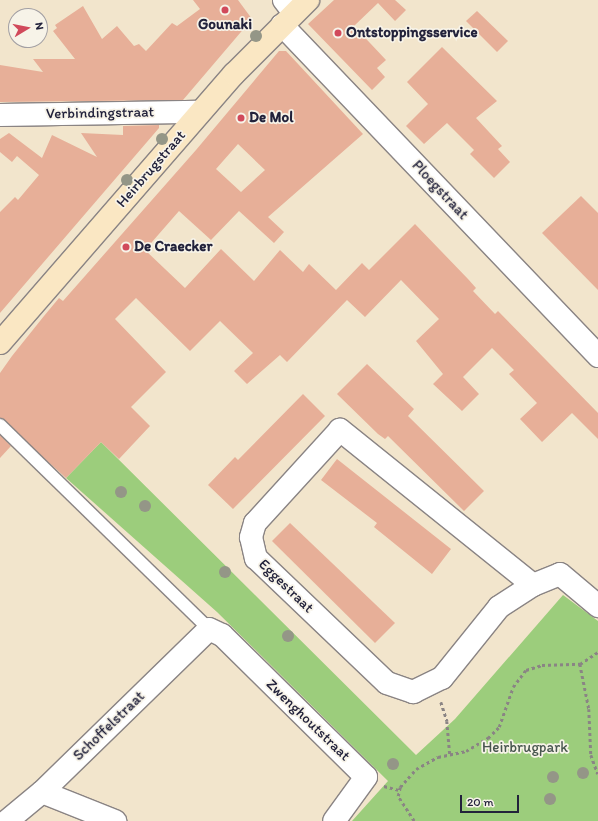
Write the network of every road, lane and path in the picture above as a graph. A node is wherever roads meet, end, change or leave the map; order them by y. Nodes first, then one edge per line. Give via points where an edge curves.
1 (292, 9) edge
2 (200, 112) junction
3 (0, 115) edge
4 (0, 343) edge
5 (598, 356) edge
6 (0, 425) edge
7 (533, 586) junction
8 (598, 606) edge
9 (209, 629) junction
10 (598, 652) edge
11 (580, 664) junction
12 (434, 684) junction
13 (450, 754) junction
14 (598, 774) edge
15 (42, 792) junction
16 (7, 821) edge
17 (115, 821) edge
18 (334, 821) edge
19 (414, 821) edge

1 - 2 street, Heirbrugstraat
1 - 5 street, Ploegstraat
2 - 3 street, Verbindingstraat
2 - 4 street, Heirbrugstraat
6 - 9 lane
7 - 8 street, Eggestraat via 560,574
7 - 12 street, Eggestraat via 499,607
7 - 12 street, Eggestraat via 340,430 255,523 251,537 256,558 387,683 413,692
9 - 15 street, Schoffelstraat
9 - 18 street, Zwenghoutstraat via 222,635 366,777
10 - 11 path
11 - 13 path via 542,665 526,670 513,687 499,727 478,745
11 - 14 path via 589,709 591,755
12 - 13 path via 447,721
13 - 19 path via 416,768 400,787 400,804
15 - 16 street, Schoffelstraat
15 - 17 street

